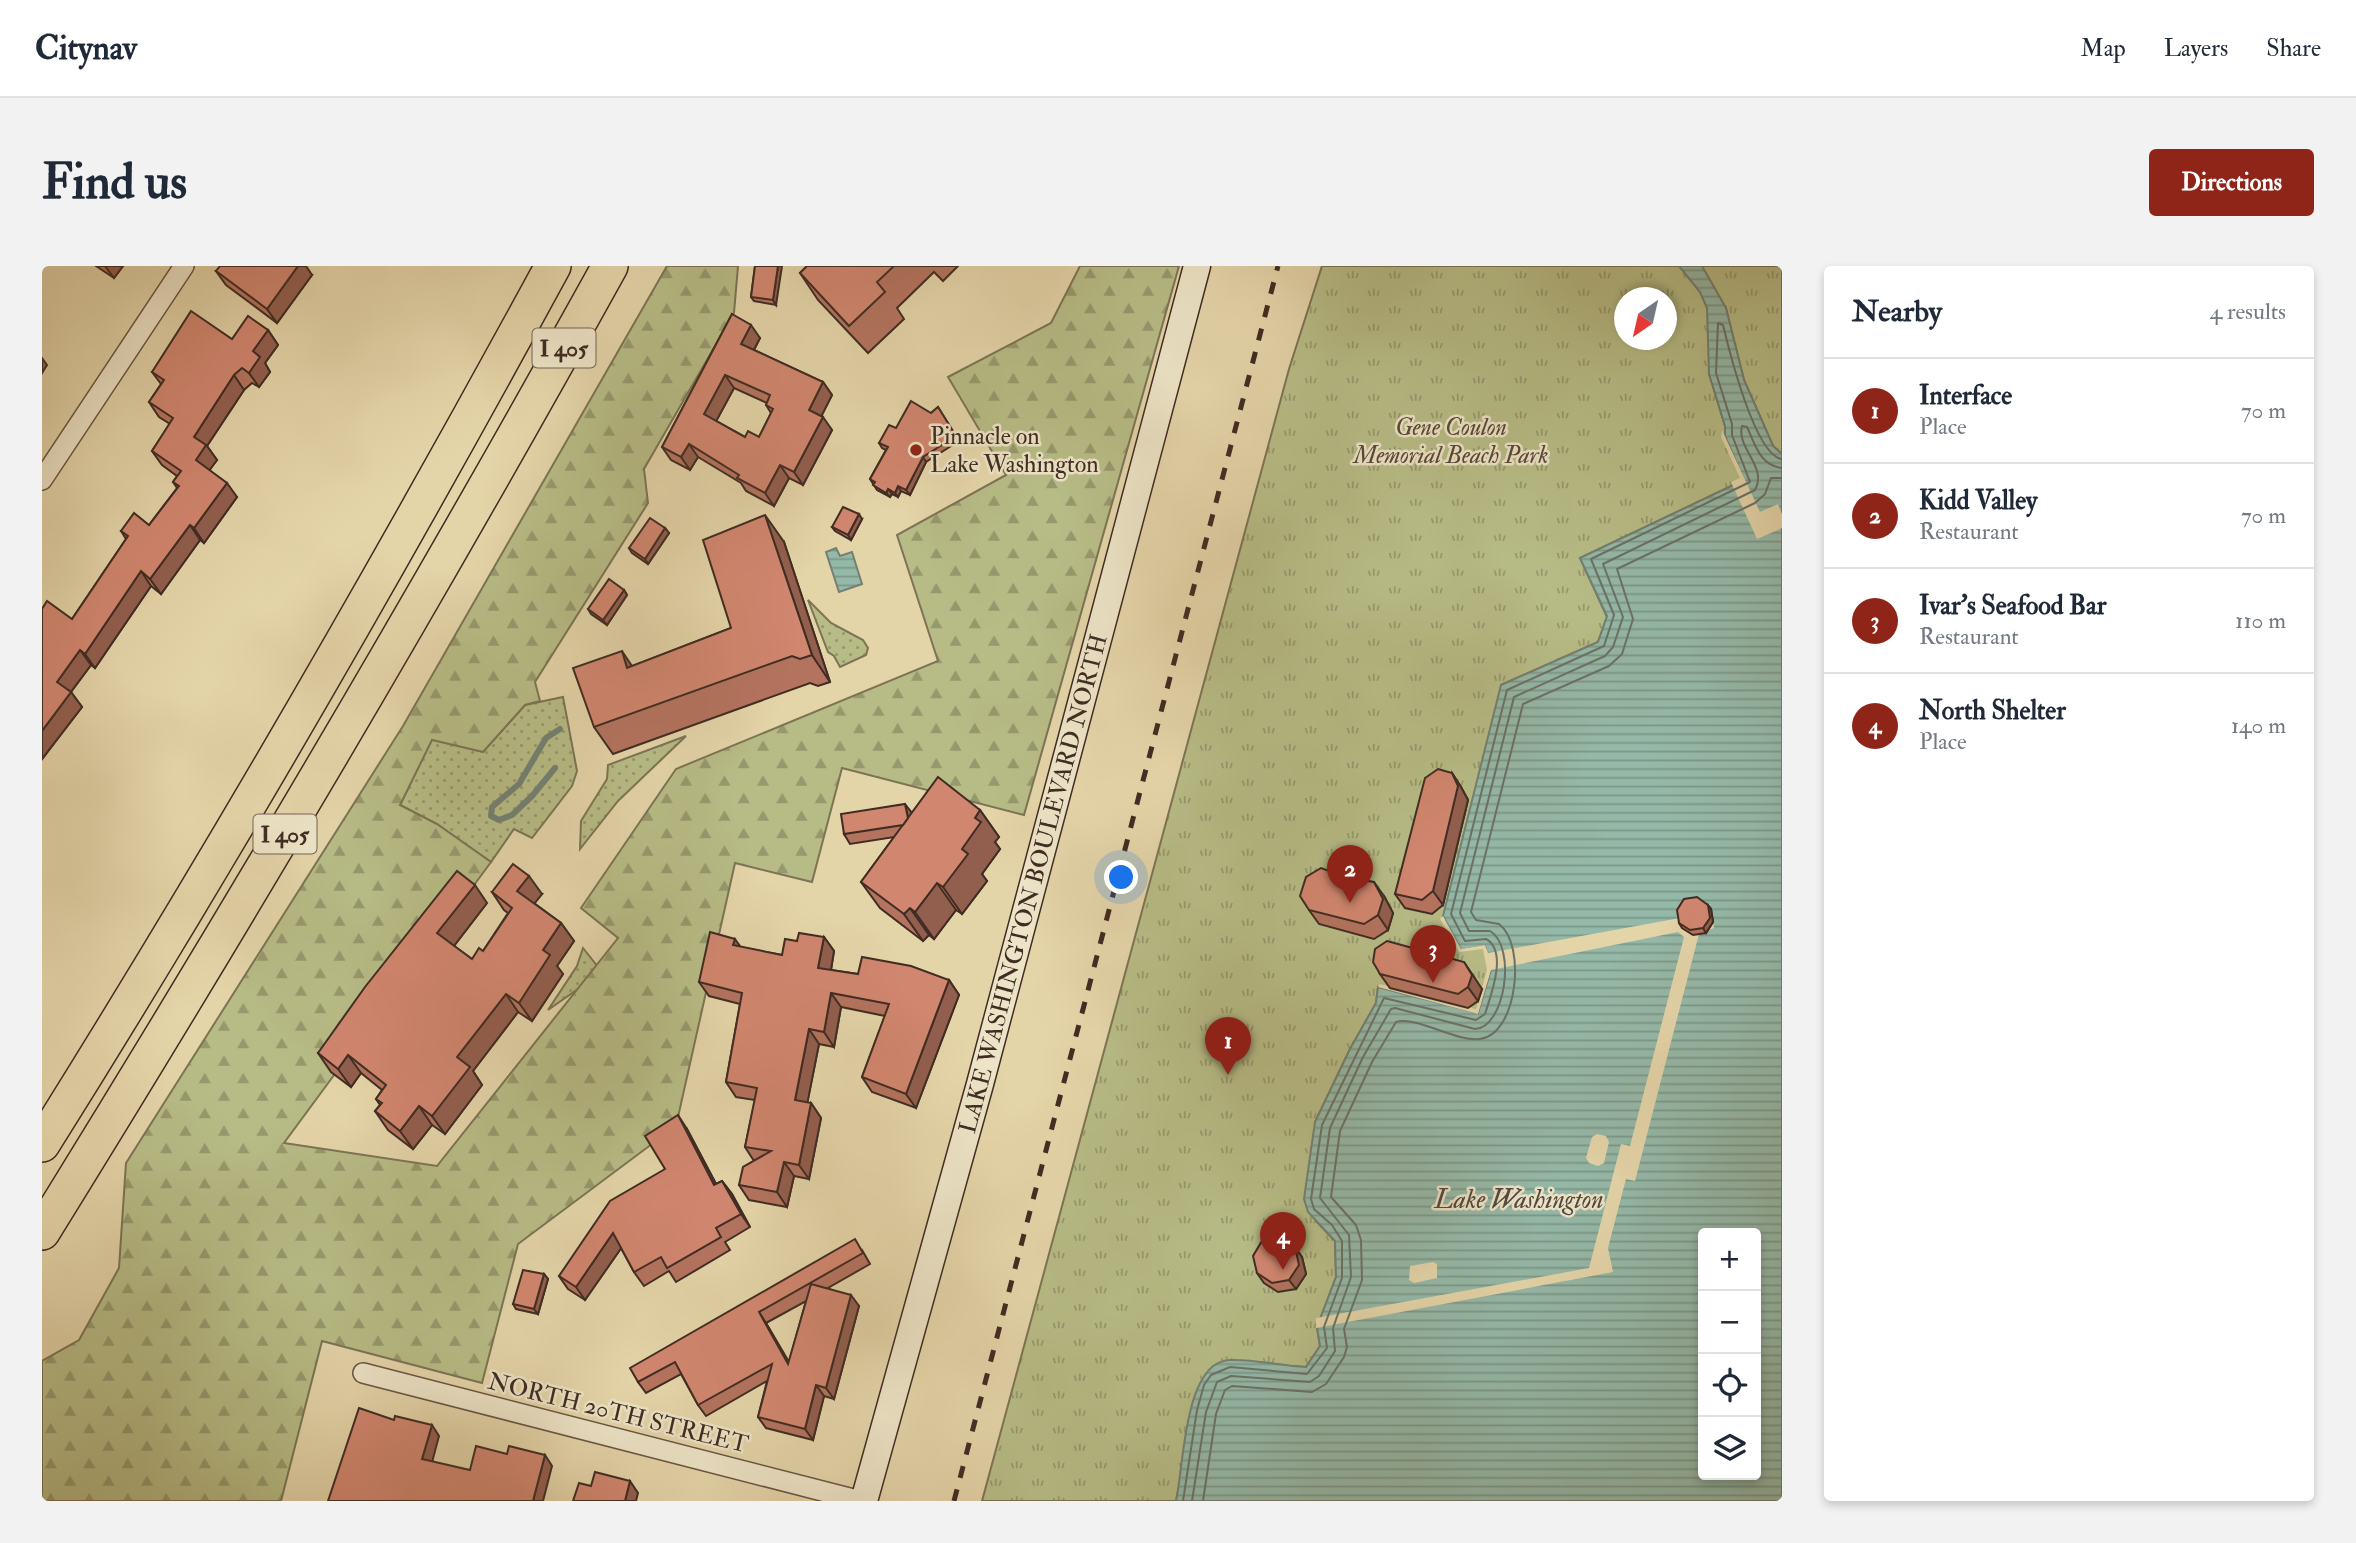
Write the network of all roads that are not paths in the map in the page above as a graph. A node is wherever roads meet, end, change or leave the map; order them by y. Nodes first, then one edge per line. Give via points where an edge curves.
1 (184, 266) edge
2 (527, 266) edge
3 (553, 266) edge
4 (610, 266) edge
5 (624, 266) edge
6 (1198, 266) edge
7 (519, 430) junction
8 (42, 480) edge
9 (365, 604) junction
10 (42, 1144) edge
11 (42, 1233) edge
12 (363, 1373) dead end
13 (863, 1501) edge

1 - 8 street
2 - 9 highway
3 - 9 highway, I 405
4 - 7 highway, I 405
5 - 7 highway
6 - 13 street, LAKE WASHINGTON BOULEVARD NORTH via 980,1084
7 - 11 highway, I 405 via 195,986
9 - 10 highway, I 405 via 232,835
12 - 13 street, NORTH 20TH STREET

